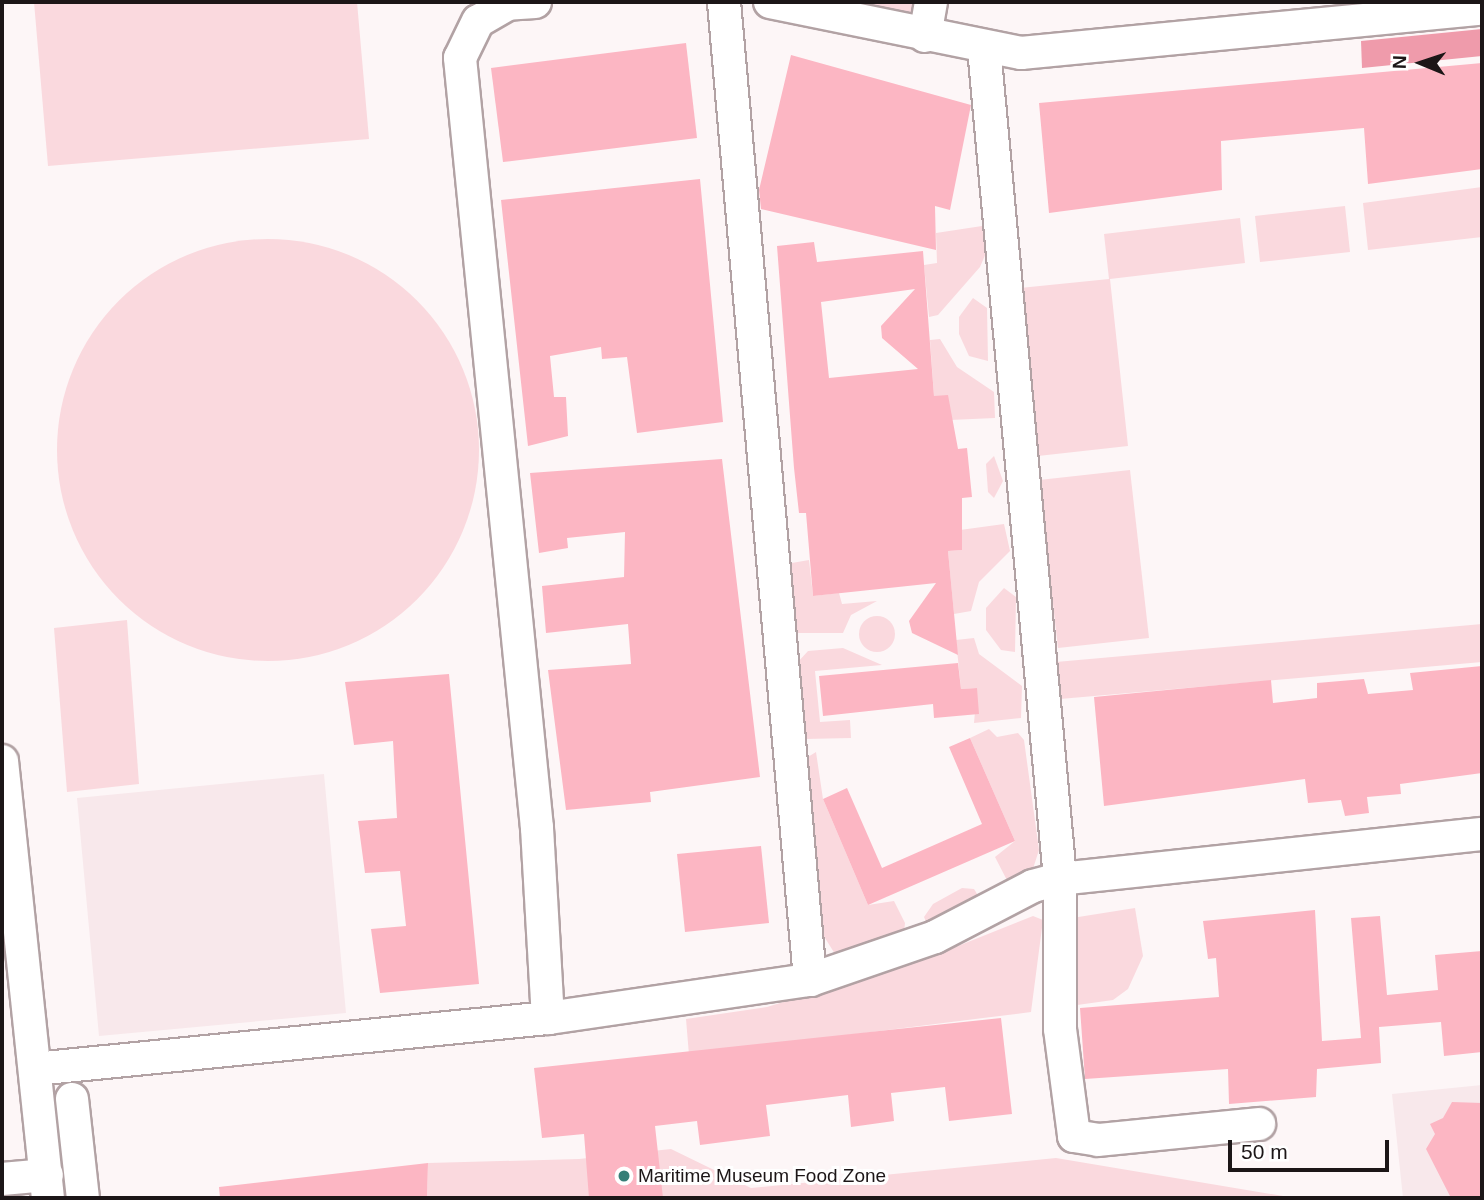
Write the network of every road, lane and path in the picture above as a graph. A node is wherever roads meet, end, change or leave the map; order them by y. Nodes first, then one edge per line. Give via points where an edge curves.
1 (535, 2) edge
2 (724, 2) edge
3 (770, 2) edge
4 (931, 2) edge
5 (1482, 9) edge
6 (1348, 12) edge
7 (925, 36) junction
8 (984, 48) junction
9 (2, 761) edge
10 (1482, 834) edge
11 (1060, 879) junction
12 (13, 964) edge
13 (810, 980) junction
14 (548, 1018) junction
15 (35, 1069) junction
16 (72, 1099) dead end
17 (1259, 1124) dead end
18 (2, 1158) edge
19 (46, 1176) edge
20 (2, 1179) edge
21 (83, 1198) edge

1 - 14 street via 508,4 478,21 460,58 537,828
2 - 13 street
3 - 7 street
4 - 7 street
5 - 6 street
6 - 8 street via 1021,53
7 - 8 street
8 - 11 street
9 - 12 street
10 - 11 street
11 - 13 street via 1033,886 935,937
11 - 17 street via 1059,1029 1074,1136 1098,1140
12 - 15 street
13 - 14 street
14 - 15 street
15 - 19 street
16 - 21 street
18 - 19 street
19 - 20 street

